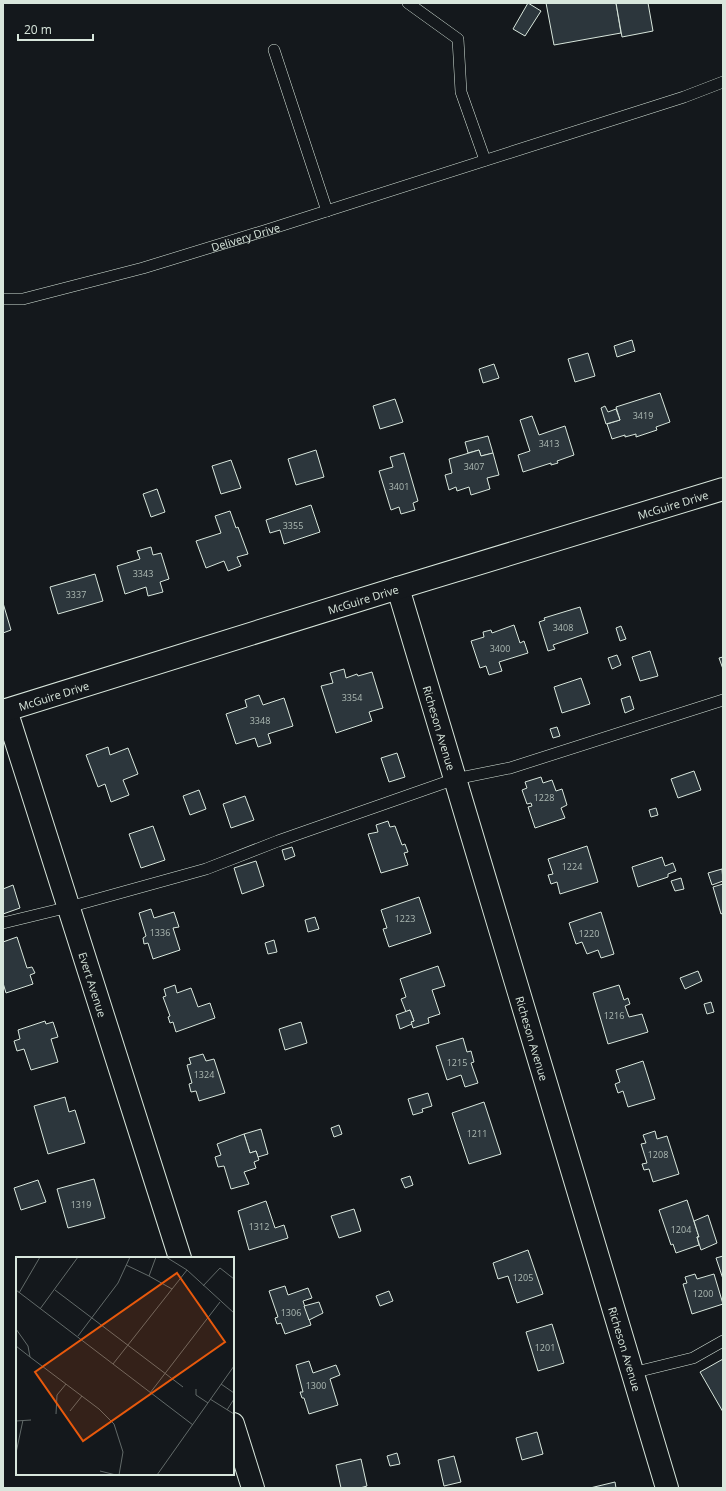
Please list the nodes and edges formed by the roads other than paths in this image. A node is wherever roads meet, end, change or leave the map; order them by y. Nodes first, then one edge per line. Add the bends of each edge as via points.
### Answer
1 (408, 3) edge
2 (274, 50) dead end
3 (723, 82) edge
4 (484, 160) junction
5 (327, 211) junction
6 (3, 299) edge
7 (723, 489) edge
8 (398, 588) junction
9 (723, 700) edge
10 (5, 711) edge
11 (455, 779) junction
12 (69, 907) junction
13 (3, 923) edge
14 (180, 1257) edge
15 (723, 1341) edge
16 (632, 1373) junction
17 (234, 1427) edge
18 (253, 1488) edge
19 (666, 1488) edge

1 - 4 lane via 458,39 461,92
2 - 5 lane
3 - 4 lane, Delivery Drive via 684,97
4 - 5 lane, Delivery Drive
5 - 6 lane, Delivery Drive via 144,268 23,299
7 - 8 street, McGuire Drive
8 - 10 street, McGuire Drive
8 - 11 street, Richeson Avenue
9 - 11 lane via 510,768
10 - 12 street, Evert Avenue
11 - 12 lane via 278,841 206,870
11 - 16 street, Richeson Avenue
12 - 13 lane
12 - 14 street, Evert Avenue
15 - 16 lane via 693,1358
16 - 19 street, Richeson Avenue
17 - 18 street

